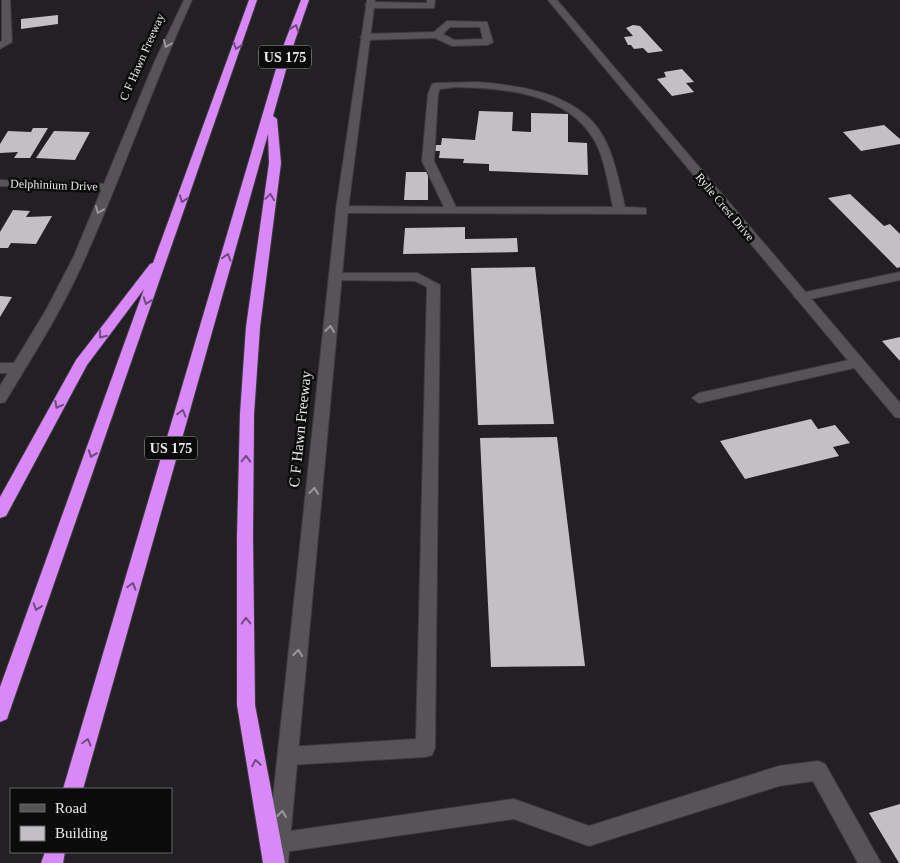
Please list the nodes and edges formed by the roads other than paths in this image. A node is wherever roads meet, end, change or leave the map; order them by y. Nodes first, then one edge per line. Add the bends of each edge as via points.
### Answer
1 (6, 0) edge
2 (188, 0) edge
3 (253, 0) edge
4 (431, 0) edge
5 (552, 0) edge
6 (306, 2) edge
7 (371, 3) edge
8 (437, 35) junction
9 (365, 37) junction
10 (0, 46) edge
11 (271, 108) junction
12 (0, 183) edge
13 (108, 187) junction
14 (342, 210) junction
15 (452, 210) junction
16 (620, 211) junction
17 (642, 211) dead end
18 (163, 255) junction
19 (335, 276) junction
20 (900, 276) edge
21 (802, 297) junction
22 (858, 364) junction
23 (0, 368) edge
24 (18, 368) junction
25 (0, 398) edge
26 (699, 398) dead end
27 (900, 413) edge
28 (0, 512) edge
29 (0, 713) edge
30 (288, 756) junction
31 (73, 788) edge
32 (275, 853) edge
33 (870, 863) edge

1 - 10 main road via 6,42
2 -> 13 main road, C F Hawn Freeway
3 -> 18 highway, US 175
4 - 7 main road via 431,6
5 - 21 main road, Rylie Crest Drive
11 -> 6 highway, US 175 via 286,52
7 - 9 main road, C F Hawn Freeway
8 - 8 main road via 452,43 488,42 484,24 447,24
8 - 9 main road
9 - 14 main road, C F Hawn Freeway
31 -> 11 highway, US 175
32 -> 11 highway via 246,705 245,538 247,414 253,327 275,162
12 - 13 main road, Delphinium Drive
13 -> 24 main road, C F Hawn Freeway via 80,256
14 - 15 main road
14 - 19 main road, C F Hawn Freeway
15 - 16 main road
15 - 16 main road via 428,161 433,94 436,86 465,82 542,95 570,107 599,138
16 - 17 main road
18 -> 28 highway via 81,362
18 -> 29 highway, US 175
30 -> 19 main road, C F Hawn Freeway
19 - 30 main road via 417,277 434,285 424,748
20 - 21 main road
21 - 22 main road, Rylie Crest Drive
22 - 26 main road
22 - 27 main road, Rylie Crest Drive
23 - 24 main road
24 - 25 main road, C F Hawn Freeway
32 -> 30 main road, C F Hawn Freeway
32 - 33 main road via 514,809 589,836 779,776 818,770

